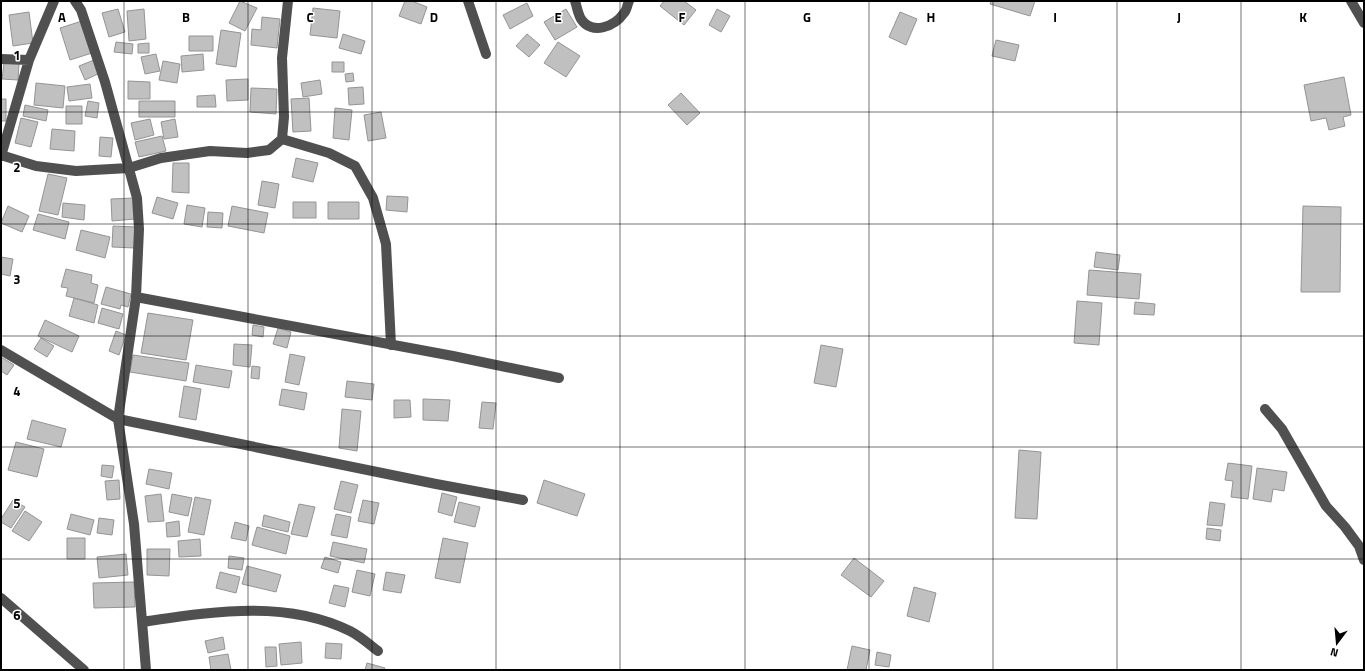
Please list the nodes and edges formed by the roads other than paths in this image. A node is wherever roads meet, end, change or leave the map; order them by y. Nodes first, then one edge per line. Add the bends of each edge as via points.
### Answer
1 (54, 1) edge
2 (75, 1) edge
3 (288, 1) edge
4 (468, 1) edge
5 (575, 1) edge
6 (629, 1) edge
7 (1351, 1) edge
8 (1364, 23) edge
9 (486, 54) dead end
10 (1, 59) edge
11 (30, 60) junction
12 (282, 139) junction
13 (1, 156) edge
14 (129, 168) junction
15 (136, 297) junction
16 (391, 345) junction
17 (1, 350) edge
18 (559, 378) dead end
19 (1265, 409) dead end
20 (118, 419) junction
21 (524, 500) dead end
22 (1364, 560) edge
23 (1, 598) edge
24 (142, 622) junction
25 (378, 651) dead end
26 (84, 670) edge
27 (146, 670) edge

1 - 11 street
2 - 14 street via 81,10 103,75
3 - 12 street via 282,58
4 - 9 street
5 - 6 street via 581,19 587,26 598,29 614,24 625,12
7 - 8 street
10 - 11 street
11 - 13 street
12 - 14 street via 269,150 210,151 161,158
12 - 16 street via 329,153 355,166 373,198 386,244
13 - 14 street via 36,166 76,171
14 - 15 street via 137,198 140,229
15 - 16 street
15 - 20 street
16 - 18 street
17 - 20 street
19 - 22 street via 1282,429 1326,506 1360,546
20 - 21 street
20 - 24 street via 134,524
23 - 26 street
24 - 25 street via 216,612 254,611 309,616 351,631
24 - 27 street

